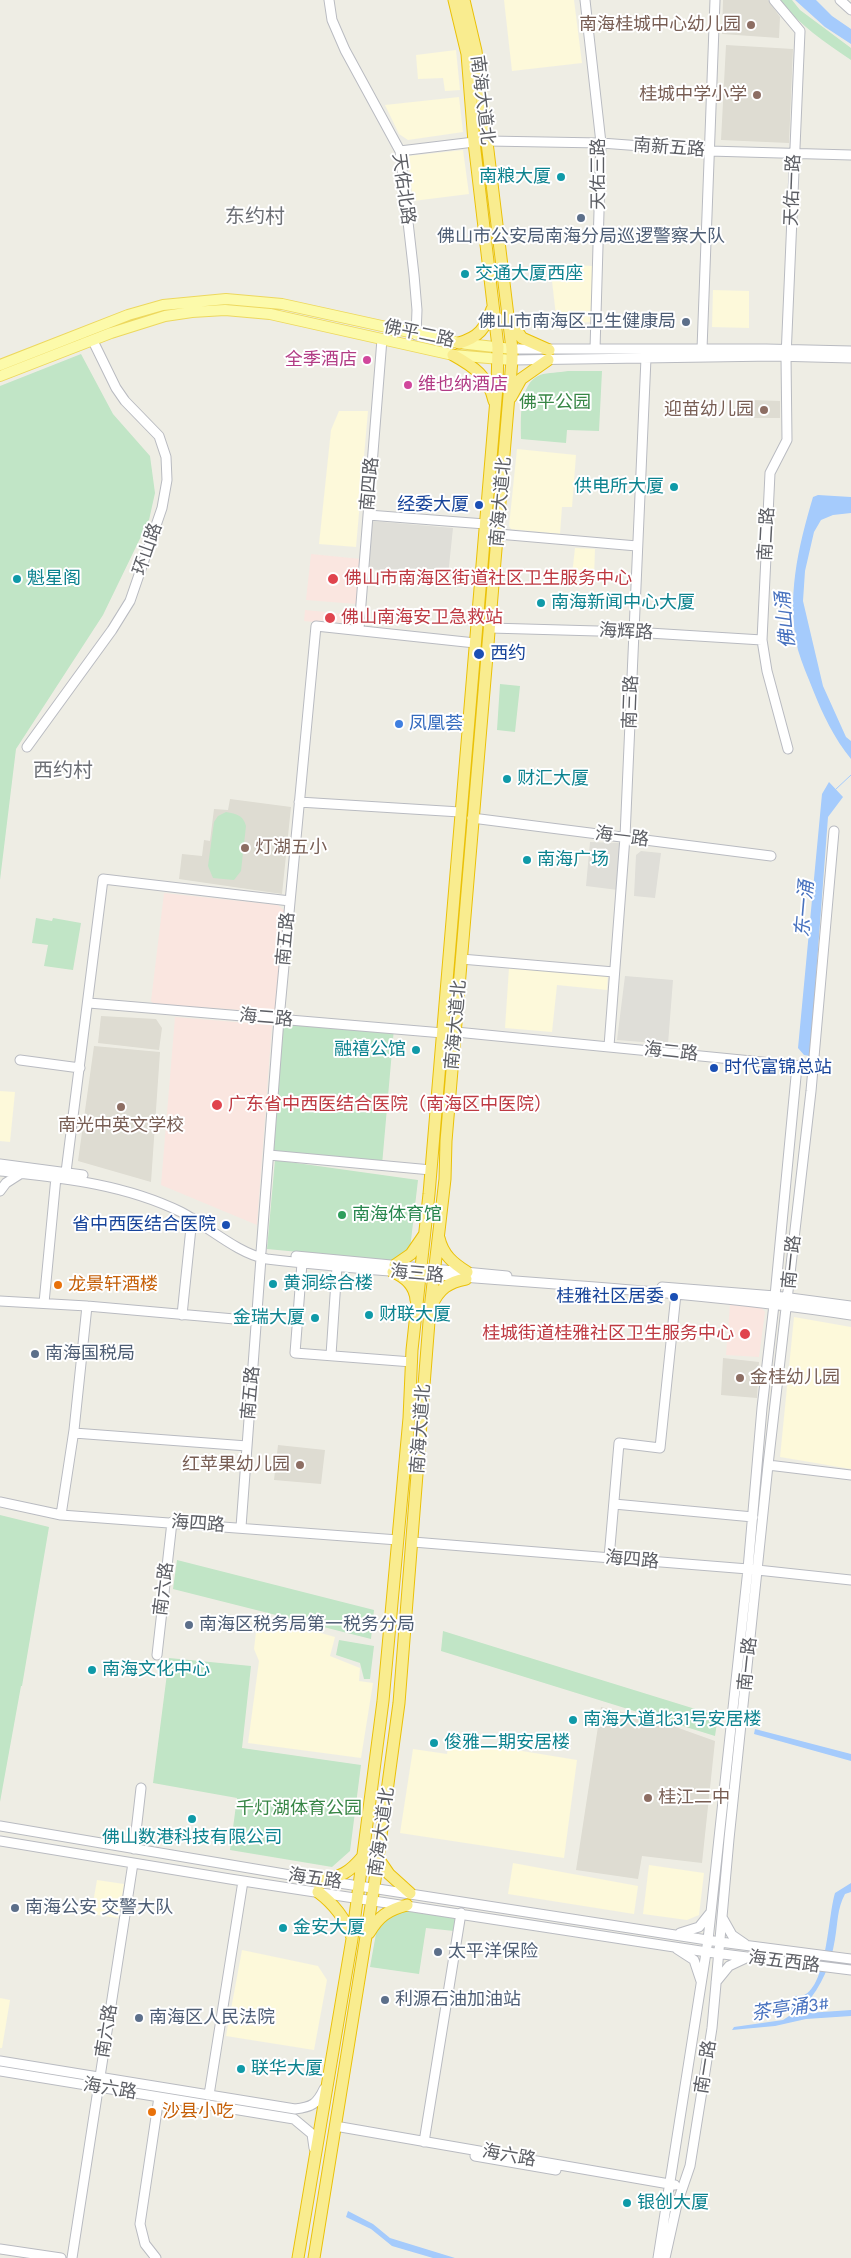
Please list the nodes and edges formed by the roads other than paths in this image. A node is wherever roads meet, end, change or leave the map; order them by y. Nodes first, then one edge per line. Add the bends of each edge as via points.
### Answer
1 (329, 0) edge
2 (454, 0) edge
3 (464, 0) edge
4 (585, 0) edge
5 (715, 0) edge
6 (774, 0) edge
7 (840, 0) edge
8 (851, 10) edge
9 (488, 141) junction
10 (474, 142) junction
11 (601, 143) junction
12 (400, 151) junction
13 (709, 151) junction
14 (794, 153) junction
15 (851, 155) edge
16 (493, 305) junction
17 (508, 316) junction
18 (416, 335) junction
19 (382, 339) junction
20 (93, 340) junction
21 (459, 343) junction
22 (702, 349) junction
23 (596, 350) junction
24 (851, 350) edge
25 (497, 353) junction
26 (786, 353) junction
27 (512, 354) junction
28 (453, 355) junction
29 (549, 355) junction
30 (646, 358) junction
31 (851, 358) edge
32 (0, 365) edge
33 (0, 376) edge
34 (495, 405) junction
35 (508, 406) junction
36 (368, 515) junction
37 (485, 524) junction
38 (498, 534) junction
39 (637, 546) junction
40 (490, 628) junction
41 (358, 629) junction
42 (633, 632) junction
43 (762, 640) junction
44 (475, 643) junction
45 (27, 747) dead end
46 (788, 749) dead end
47 (299, 802) junction
48 (460, 812) junction
49 (472, 818) junction
50 (834, 830) dead end
51 (625, 837) junction
52 (771, 856) dead end
53 (290, 901) junction
54 (461, 959) junction
55 (614, 972) junction
56 (88, 1003) junction
57 (279, 1019) junction
58 (456, 1032) junction
59 (443, 1033) junction
60 (609, 1046) junction
61 (20, 1060) dead end
62 (797, 1066) junction
63 (813, 1067) junction
64 (80, 1068) junction
65 (269, 1155) junction
66 (0, 1170) edge
67 (431, 1170) junction
68 (66, 1172) junction
69 (21, 1173) junction
70 (56, 1177) junction
71 (0, 1191) edge
72 (192, 1218) junction
73 (424, 1234) junction
74 (439, 1236) junction
75 (261, 1255) junction
76 (302, 1263) junction
77 (337, 1266) junction
78 (392, 1267) junction
79 (421, 1270) junction
80 (434, 1272) junction
81 (467, 1275) junction
82 (676, 1294) junction
83 (775, 1299) junction
84 (0, 1301) edge
85 (787, 1301) junction
86 (44, 1303) junction
87 (87, 1306) junction
88 (851, 1306) edge
89 (417, 1308) junction
90 (430, 1309) junction
91 (182, 1314) junction
92 (851, 1315) edge
93 (257, 1322) junction
94 (331, 1356) junction
95 (412, 1362) junction
96 (74, 1433) junction
97 (247, 1446) junction
98 (768, 1465) junction
99 (851, 1475) edge
100 (0, 1502) edge
101 (614, 1504) junction
102 (61, 1515) junction
103 (753, 1517) junction
104 (172, 1522) junction
105 (241, 1527) junction
106 (398, 1540) junction
107 (413, 1542) junction
108 (609, 1558) junction
109 (748, 1569) junction
110 (758, 1570) junction
111 (851, 1580) edge
112 (156, 1655) dead end
113 (141, 1788) dead end
114 (0, 1826) edge
115 (0, 1841) edge
116 (134, 1849) junction
117 (363, 1856) junction
118 (378, 1858) junction
119 (133, 1863) junction
120 (243, 1881) junction
121 (359, 1885) junction
122 (319, 1886) junction
123 (374, 1887) junction
124 (357, 1898) junction
125 (409, 1899) junction
126 (372, 1900) junction
127 (712, 1909) junction
128 (461, 1913) junction
129 (723, 1917) junction
130 (672, 1934) junction
131 (352, 1939) junction
132 (708, 1940) junction
133 (365, 1942) junction
134 (720, 1942) junction
135 (670, 1946) junction
136 (748, 1946) junction
137 (707, 1952) junction
138 (718, 1953) junction
139 (749, 1957) junction
140 (851, 1959) edge
141 (851, 1970) edge
142 (702, 1984) junction
143 (715, 1984) junction
144 (334, 2042) junction
145 (349, 2043) junction
146 (0, 2061) edge
147 (0, 2071) edge
148 (99, 2082) junction
149 (327, 2084) junction
150 (209, 2095) junction
151 (159, 2097) junction
152 (295, 2109) junction
153 (294, 2119) junction
154 (335, 2129) junction
155 (424, 2142) junction
156 (314, 2155) junction
157 (670, 2187) junction
158 (682, 2189) junction
159 (0, 2249) edge
160 (62, 2258) edge
161 (72, 2258) edge
162 (156, 2258) edge
163 (298, 2258) edge
164 (314, 2258) edge
165 (658, 2258) edge
166 (665, 2258) edge

1 - 12 main road, 天佑北路 via 332,20 345,50
2 - 10 highway, 南海大道北 via 467,54
3 - 9 highway, 南海大道北 via 476,51
4 - 11 main road, 天佑三路
5 - 13 main road
6 - 14 main road, 天佑一路 via 800,30
7 - 8 main road
9 - 11 main road, 南新五路
9 - 17 highway, 南海大道北
10 - 12 main road
10 - 16 highway, 南海大道北
11 - 13 main road, 南新五路
11 - 23 main road, 天佑三路
12 - 18 main road, 天佑北路 via 414,275
13 - 14 main road, 南新五路
13 - 22 main road
14 - 15 main road, 南新五路
14 - 26 main road, 天佑一路
16 - 21 highway via 483,330
16 - 25 highway, 南海大道北
17 - 27 highway, 南海大道北
17 - 29 highway via 522,338
18 - 21 main road, 佛平二路
18 - 32 main road, 佛平二路 via 282,304 226,299 163,305 128,315
19 - 20 main road, 佛平二路 via 270,314 226,310 164,316
19 - 28 main road, 佛平二路
19 - 36 main road, 南四路
20 - 33 main road, 佛平二路
20 - 45 main road, 环山路 via 116,388 159,436 166,457 168,480 162,508 130,601
21 - 25 main road, 佛平二路
22 - 23 main road, 佛平二路
22 - 26 main road, 佛平二路
23 - 29 main road, 佛平二路
24 - 26 main road, 佛平二路
25 - 27 main road, 佛平二路
25 - 28 main road, 佛平二路
25 - 34 highway, 南海大道北
26 - 30 main road, 佛平二路
26 - 31 main road, 佛平二路
26 - 43 main road, 南二路 via 787,440 770,473
27 - 29 main road, 佛平二路
27 - 35 highway, 南海大道北
28 - 34 highway via 480,372 492,392
29 - 30 main road, 佛平二路
29 - 35 highway via 521,379
30 - 39 main road, 南三路
34 - 37 highway, 南海大道北
35 - 38 highway, 南海大道北
36 - 37 main road
36 - 41 main road, 南四路
37 - 44 highway, 南海大道北
38 - 39 main road
38 - 40 highway, 南海大道北
39 - 42 main road, 南三路
40 - 42 main road, 海辉路
40 - 49 highway, 南海大道北
41 - 44 main road
41 - 47 main road, 南五路 via 316,626
42 - 43 main road, 海辉路
42 - 51 main road, 南三路
43 - 46 main road, 南二路
44 - 48 highway, 南海大道北
47 - 48 main road
47 - 53 main road, 南五路
48 - 59 highway, 南海大道北
49 - 51 main road, 海一路
49 - 54 highway, 南海大道北
50 - 63 main road, 南一路
51 - 52 main road, 海一路
51 - 55 main road, 南三路
53 - 56 main road via 103,879
53 - 57 main road, 南五路
54 - 55 main road
54 - 58 highway, 南海大道北
55 - 60 main road, 南三路
56 - 57 main road, 海二路
56 - 64 main road
57 - 59 main road, 海二路
57 - 65 main road, 南五路
58 - 60 main road, 海二路
58 - 74 highway, 南海大道北
59 - 67 highway, 南海大道北
60 - 62 main road, 海二路
61 - 64 main road
62 - 63 main road, 海二路
62 - 83 main road, 南一路
63 - 85 main road, 南一路
64 - 68 main road
65 - 67 main road
65 - 75 main road, 南五路
66 - 68 main road, 海三路
66 - 69 main road, 海三路
67 - 73 highway, 南海大道北
68 - 75 main road, 海三路 via 154,1195 192,1212
69 - 70 main road, 海三路
69 - 71 main road
70 - 72 main road, 海三路 via 124,1190
70 - 86 main road
72 - 75 main road, 海三路
72 - 91 main road
73 - 78 highway via 411,1254
73 - 79 highway, 南海大道北
74 - 80 highway, 南海大道北
74 - 81 highway via 442,1249
75 - 76 main road, 海三路
75 - 78 main road, 海三路
75 - 93 main road, 南五路
76 - 77 main road, 海三路
76 - 94 main road via 295,1353
77 - 78 main road, 海三路
77 - 94 main road
78 - 79 main road, 海三路
78 - 89 highway via 412,1287
79 - 80 main road, 海三路
79 - 89 highway, 南海大道北
80 - 81 main road, 海三路
80 - 90 highway, 南海大道北
81 - 82 main road, 海三路
81 - 83 main road, 海三路
81 - 90 highway via 444,1288
82 - 83 main road, 海三路
82 - 101 main road via 660,1448 619,1443
83 - 85 main road, 海三路
83 - 103 main road, 南一路
84 - 86 main road
85 - 88 main road, 海三路
85 - 92 main road, 海三路
85 - 98 main road, 南一路
86 - 87 main road
87 - 91 main road
87 - 96 main road
89 - 95 highway, 南海大道北
90 - 107 highway, 南海大道北
91 - 93 main road
93 - 97 main road, 南五路
94 - 95 main road
95 - 106 highway, 南海大道北
96 - 97 main road
96 - 102 main road
97 - 105 main road, 南五路
98 - 99 main road
98 - 110 main road, 南一路
100 - 102 main road, 海四路
101 - 103 main road
101 - 108 main road
102 - 104 main road, 海四路
103 - 109 main road, 南一路
104 - 105 main road, 海四路
104 - 112 main road, 南六路
105 - 106 main road, 海四路
106 - 117 highway, 南海大道北 via 383,1701
107 - 108 main road, 海四路
107 - 118 highway, 南海大道北 via 400,1703
108 - 109 main road, 海四路
109 - 110 main road, 海四路
109 - 127 main road, 南一路
110 - 111 main road, 海四路
110 - 129 main road, 南一路
113 - 116 main road
114 - 116 main road, 海五路
115 - 119 main road
116 - 122 main road, 海五路
117 - 121 highway, 南海大道北
117 - 122 highway via 345,1874
118 - 123 highway, 南海大道北
118 - 125 highway
119 - 120 main road
119 - 148 main road, 南六路
120 - 122 main road
120 - 150 main road
121 - 122 main road, 海五路
121 - 123 main road, 海五路
121 - 124 highway, 南海大道北
122 - 124 main road
122 - 131 highway via 342,1916
123 - 125 main road, 海五路
123 - 126 highway, 南海大道北
124 - 126 main road
124 - 131 highway, 南海大道北
125 - 126 main road
125 - 128 main road, 海五西路
125 - 130 main road, 海五路
125 - 133 highway via 376,1920
126 - 133 highway, 南海大道北
127 - 130 main road via 699,1927
127 - 132 main road, 南一路
128 - 135 main road, 海五西路
128 - 155 main road
129 - 134 main road, 南一路
129 - 136 main road via 732,1935
130 - 132 main road, 海五路
131 - 144 highway, 南海大道北
132 - 134 main road, 海五路
132 - 137 main road, 南一路
133 - 145 highway, 南海大道北
134 - 136 main road, 海五西路
134 - 138 main road, 南一路
135 - 137 main road, 海五西路
135 - 142 main road via 694,1960
136 - 140 main road, 海五西路
137 - 138 main road, 海五西路
137 - 142 main road, 南一路
138 - 139 main road, 海五西路
138 - 143 main road, 南一路
139 - 141 main road, 海五西路
139 - 143 main road via 723,1971
142 - 157 main road, 南一路
143 - 158 main road, 南一路 via 712,2028 690,2166
144 - 145 highway via 340,2039
144 - 149 highway, 南海大道北
145 - 154 highway, 南海大道北
146 - 148 main road, 海六路
147 - 148 main road, 海六路
148 - 150 main road, 海六路
148 - 151 main road, 海六路
148 - 161 main road, 南六路
149 - 152 main road, 海六路 via 318,2101
149 - 156 highway, 南海大道北
150 - 152 main road, 海六路
151 - 153 main road, 海六路
151 - 162 main road via 140,2224 145,2244
152 - 153 main road via 299,2117
153 - 156 main road via 312,2134
154 - 155 main road, 海六路
154 - 157 main road, 海六路
154 - 164 highway, 南海大道北
155 - 157 main road, 海六路
156 - 163 highway, 南海大道北
157 - 158 main road, 海六路
157 - 165 main road, 南一路
158 - 166 main road, 南一路
159 - 160 main road

